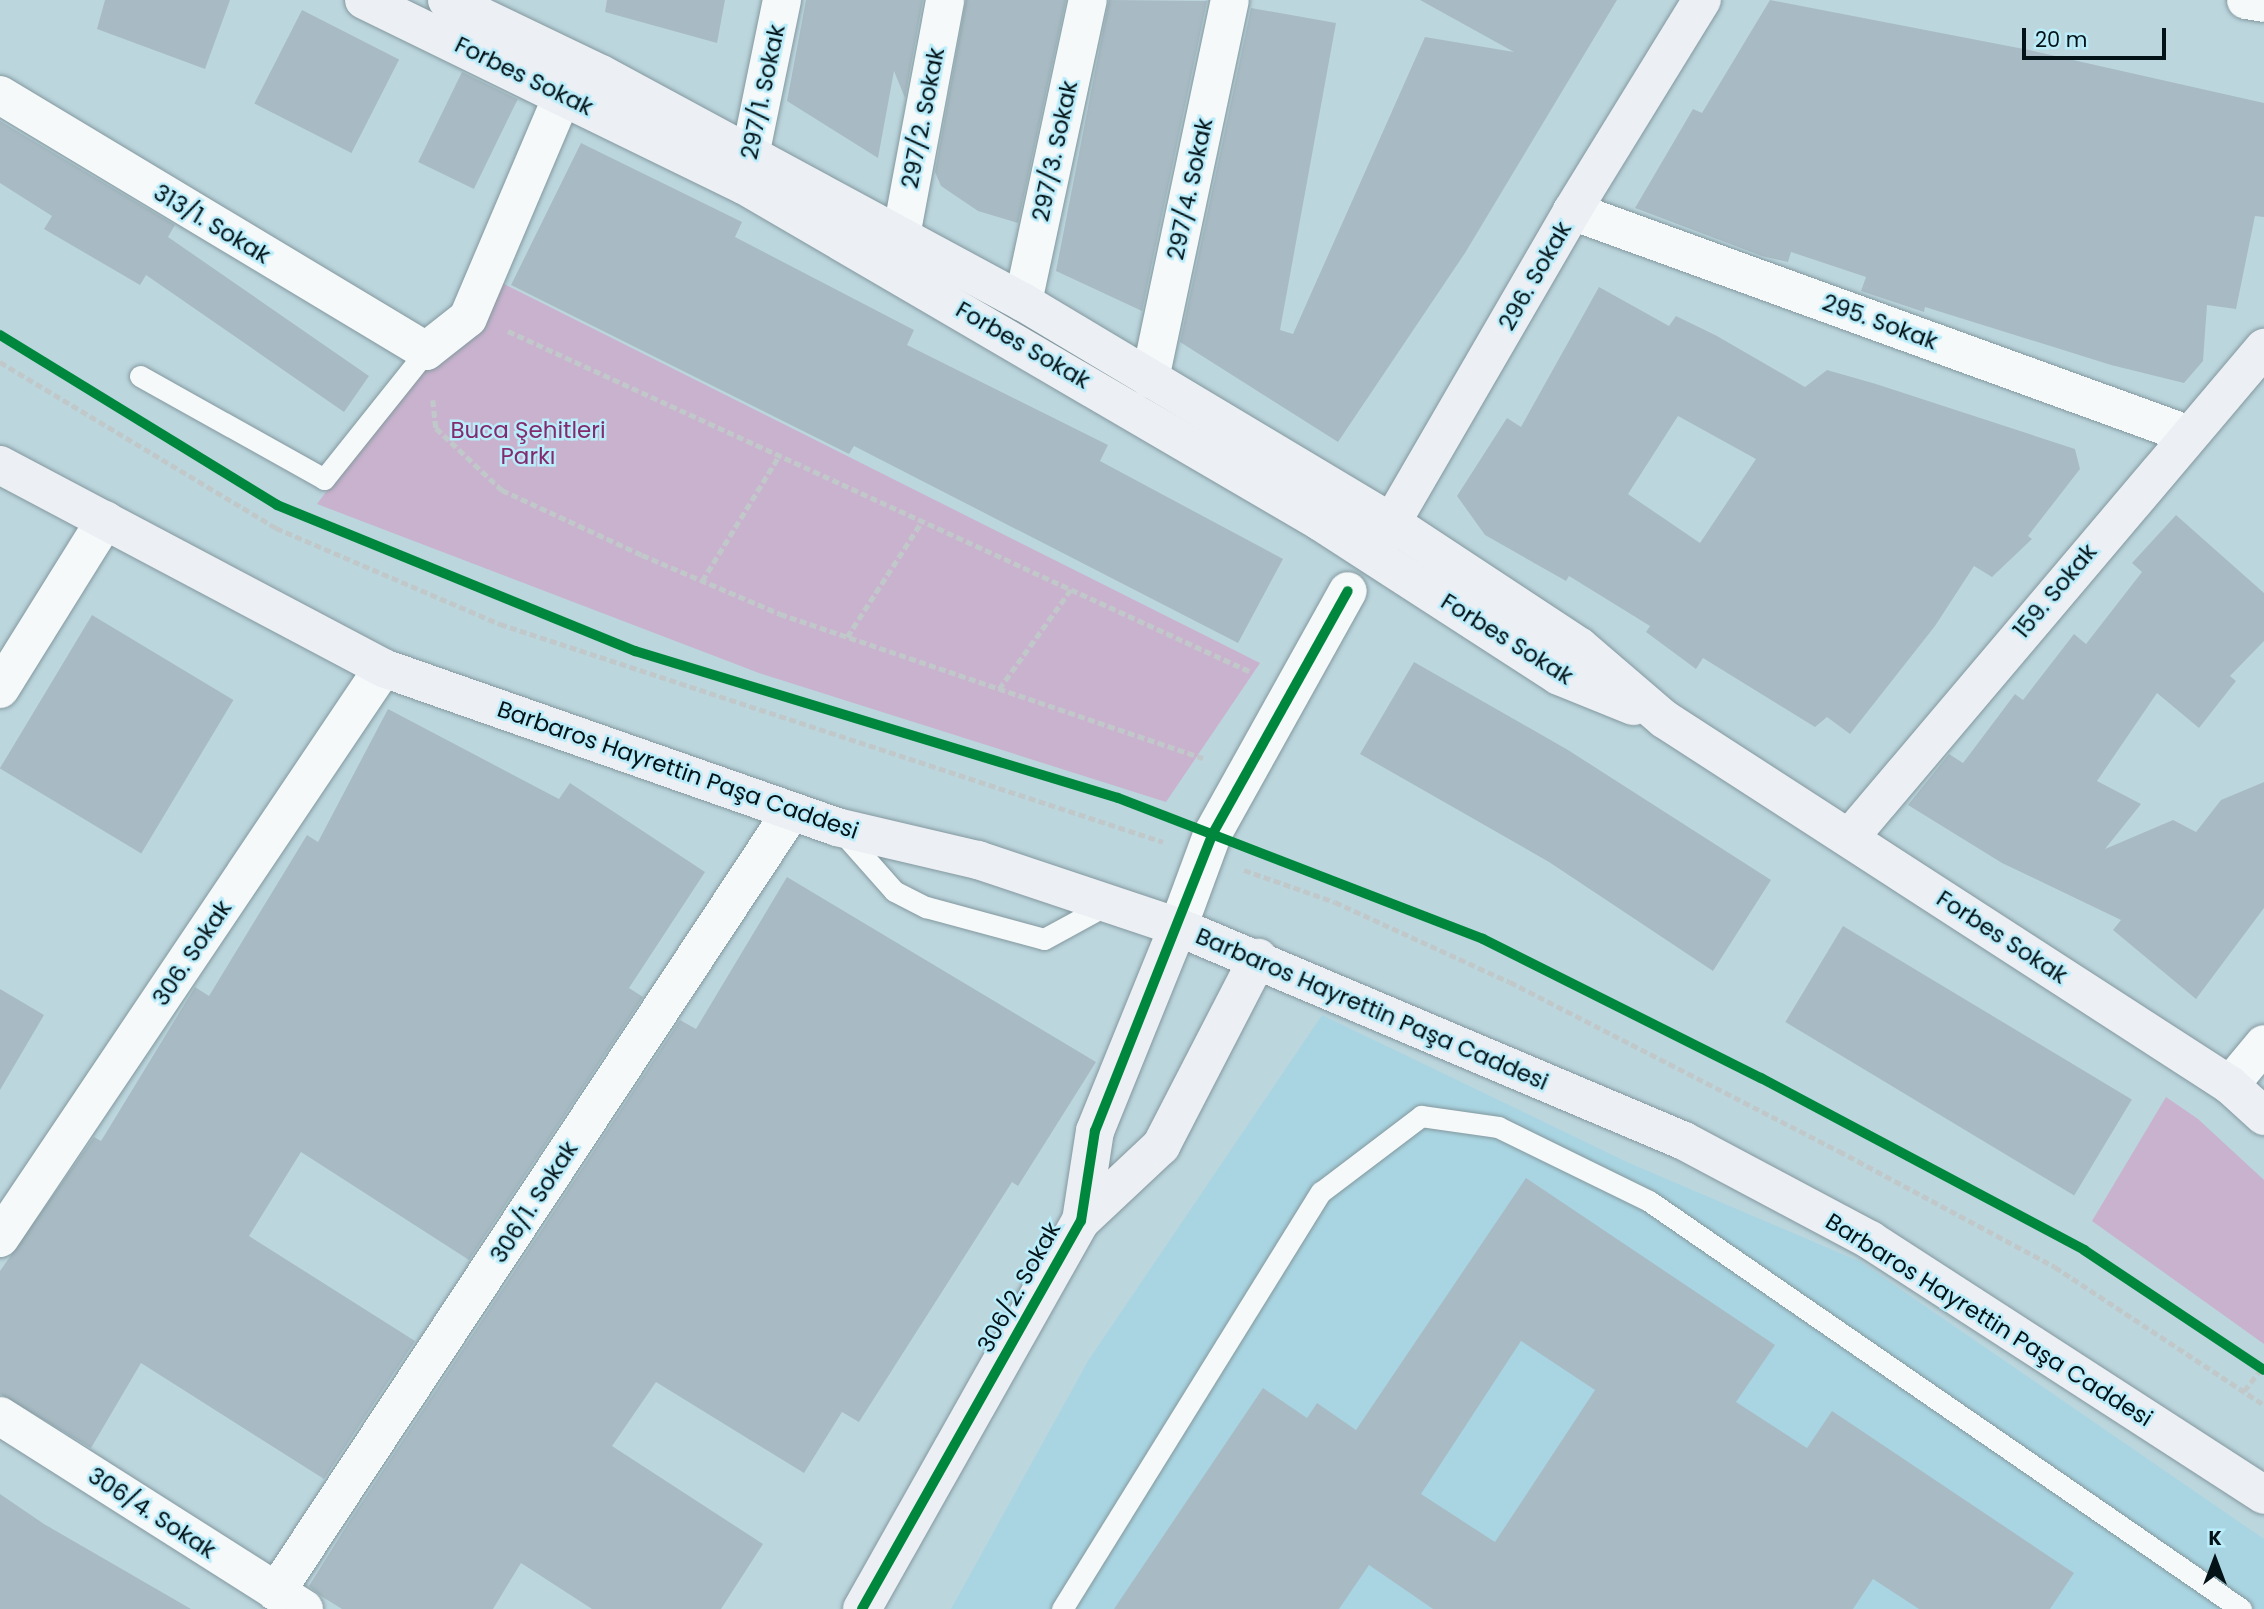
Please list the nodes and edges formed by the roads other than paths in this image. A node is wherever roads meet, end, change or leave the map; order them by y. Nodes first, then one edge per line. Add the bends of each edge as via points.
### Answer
1 (364, 0) edge
2 (447, 0) edge
3 (782, 0) edge
4 (945, 0) edge
5 (1088, 0) edge
6 (1230, 0) edge
7 (1702, 0) edge
8 (2246, 0) edge
9 (2264, 3) edge
10 (563, 94) junction
11 (0, 95) edge
12 (747, 171) junction
13 (1572, 211) junction
14 (901, 236) junction
15 (1023, 302) junction
16 (2264, 348) edge
17 (426, 351) junction
18 (141, 376) dead end
19 (1150, 379) junction
20 (2187, 434) junction
21 (0, 465) edge
22 (105, 520) junction
23 (1383, 539) junction
24 (1349, 591) dead end
25 (383, 668) junction
26 (0, 689) edge
27 (791, 812) junction
28 (837, 827) junction
29 (1850, 837) junction
30 (1110, 903) junction
31 (1178, 927) junction
32 (1258, 958) junction
33 (2264, 1044) edge
34 (2230, 1084) junction
35 (2264, 1116) edge
36 (1081, 1221) junction
37 (0, 1238) edge
38 (0, 1416) edge
39 (2264, 1495) edge
40 (290, 1601) edge
41 (862, 1609) edge
42 (1062, 1609) edge
43 (2241, 1609) edge

1 - 10 main road, Forbes Sokak
2 - 12 main road, Forbes Sokak via 601,74
3 - 12 street, 297/1. Sokak
4 - 14 street, 297/2. Sokak
5 - 15 street, 297/3. Sokak
6 - 19 street, 297/4. Sokak
7 - 13 main road, 296. Sokak
8 - 9 street
10 - 12 main road, Forbes Sokak
10 - 17 street via 468,318
11 - 17 street, 313/1. Sokak
12 - 14 main road, Forbes Sokak
12 - 23 main road, Forbes Sokak via 1005,333
13 - 20 street, 295. Sokak
13 - 23 main road, 296. Sokak
14 - 15 main road, Forbes Sokak
15 - 19 main road, Forbes Sokak
16 - 20 main road, 159. Sokak
17 - 18 lane via 324,479
19 - 23 main road, Forbes Sokak
20 - 29 main road, 159. Sokak
21 - 22 main road, Barbaros Hayrettin Paşa Caddesi
22 - 25 main road, Barbaros Hayrettin Paşa Caddesi
22 - 26 street
23 - 29 main road, Forbes Sokak via 1580,647 1664,719
24 - 31 street via 1290,690 1203,856
25 - 27 main road, Barbaros Hayrettin Paşa Caddesi
25 - 37 street, 306. Sokak
27 - 28 main road, Barbaros Hayrettin Paşa Caddesi
27 - 40 street, 306/1. Sokak
28 - 30 main road, Barbaros Hayrettin Paşa Caddesi via 978,860
28 - 30 lane via 894,891 926,907 1044,939
29 - 34 main road, Forbes Sokak
30 - 31 main road, Barbaros Hayrettin Paşa Caddesi
31 - 32 main road, Barbaros Hayrettin Paşa Caddesi
31 - 36 main road, 306/2. Sokak via 1095,1131
32 - 36 main road via 1161,1146
32 - 39 main road, Barbaros Hayrettin Paşa Caddesi via 1684,1141 1870,1240
33 - 34 street
34 - 35 main road, Forbes Sokak
36 - 41 main road, 306/2. Sokak
38 - 40 street, 306/4. Sokak
42 - 43 lane via 1321,1192 1421,1116 1498,1127 1649,1201

